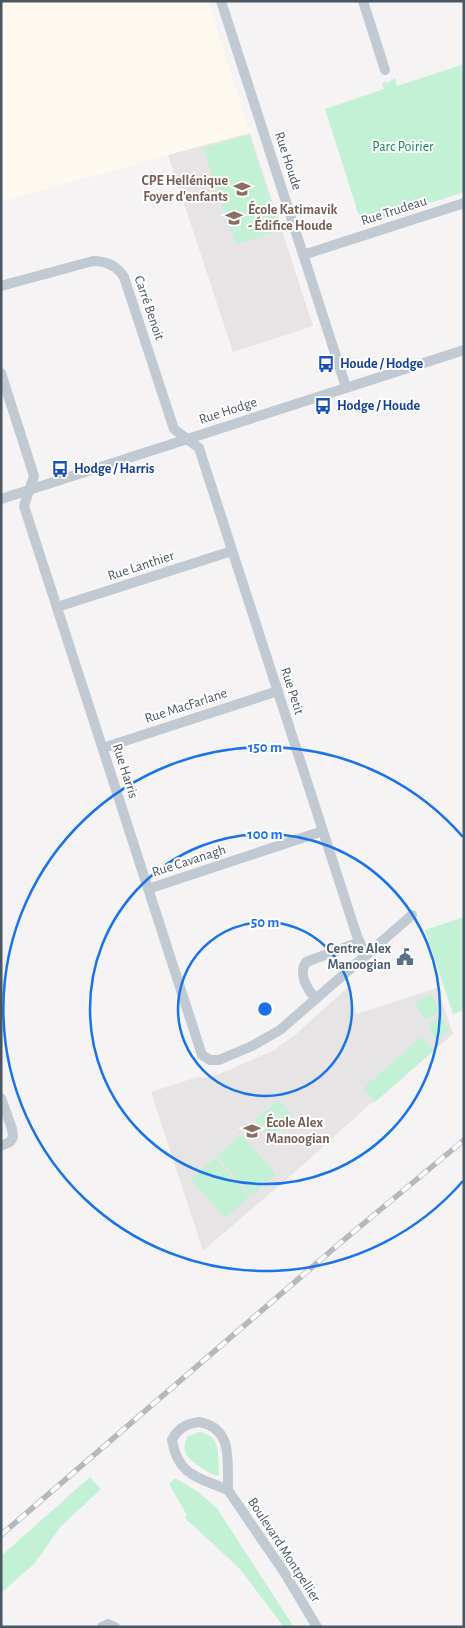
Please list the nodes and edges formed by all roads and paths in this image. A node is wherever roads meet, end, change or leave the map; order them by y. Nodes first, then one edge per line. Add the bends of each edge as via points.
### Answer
1 (221, 1) edge
2 (363, 1) edge
3 (385, 70) dead end
4 (464, 203) edge
5 (303, 255) junction
6 (1, 286) edge
7 (464, 350) edge
8 (1, 374) edge
9 (346, 387) junction
10 (187, 439) junction
11 (29, 490) junction
12 (1, 499) edge
13 (232, 551) junction
14 (58, 607) junction
15 (278, 691) junction
16 (103, 748) junction
17 (323, 832) junction
18 (148, 889) junction
19 (412, 915) dead end
20 (360, 942) junction
21 (368, 954) junction
22 (316, 999) junction
23 (1, 1098) edge
24 (1, 1146) edge
25 (228, 1490) junction
26 (102, 1627) edge
27 (115, 1627) edge
28 (317, 1627) edge

1 - 5 street, Rue Houde
2 - 3 street
4 - 5 street, Rue Trudeau
5 - 9 street, Rue Houde
6 - 10 street, Carré Benoit via 93,261 107,262 115,267 122,273 128,289 174,429
7 - 9 street, Rue Hodge
8 - 11 street via 34,476
9 - 10 street, Rue Hodge
10 - 11 street, Rue Hodge
10 - 13 street, Rue Petit via 199,448
11 - 12 street, Rue Hodge
11 - 14 street, Rue Harris via 24,506
13 - 14 street, Rue Lanthier
13 - 15 street, Rue Petit
14 - 16 street, Rue Harris
15 - 16 street, Rue MacFarlane
15 - 17 street, Rue Petit
16 - 18 street, Rue Harris
17 - 18 street, Rue Cavanagh
17 - 20 street, Rue Petit
18 - 22 street, Rue Harris via 199,1047 207,1059 219,1060 259,1043 280,1030
19 - 21 street
20 - 21 street, Rue Petit
20 - 22 street via 306,962 302,970 304,979
21 - 22 street
23 - 24 street via 13,1137
25 - 25 street via 227,1450 222,1434 208,1423 182,1426 172,1440 180,1465 195,1476
25 - 28 street, Boulevard Montpellier
26 - 27 street via 108,1624

